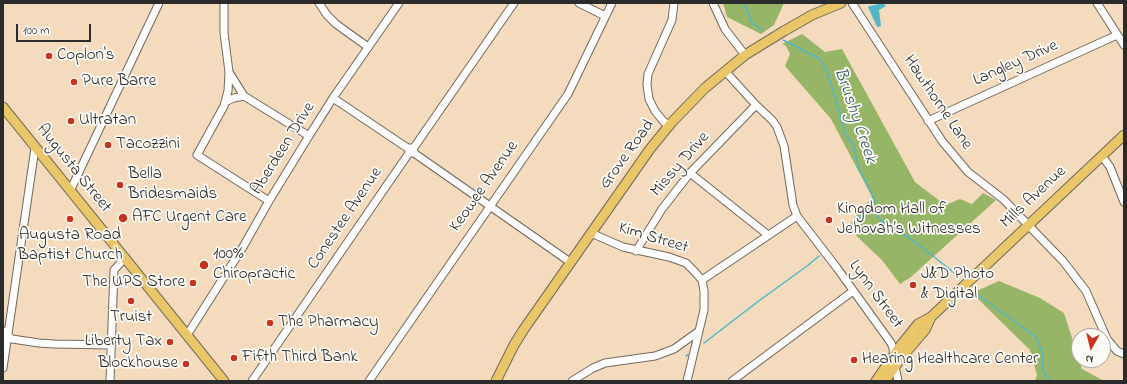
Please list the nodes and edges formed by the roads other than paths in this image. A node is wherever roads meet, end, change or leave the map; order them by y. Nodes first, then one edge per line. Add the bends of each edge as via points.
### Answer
1 (159, 3) edge
2 (224, 3) edge
3 (319, 3) edge
4 (400, 3) edge
5 (514, 3) edge
6 (579, 3) edge
7 (612, 3) edge
8 (674, 3) edge
9 (713, 3) edge
10 (841, 3) edge
11 (852, 3) edge
12 (1097, 3) edge
13 (605, 16) junction
14 (1117, 35) junction
15 (1124, 45) edge
16 (368, 47) junction
17 (745, 55) junction
18 (725, 71) junction
19 (229, 72) junction
20 (244, 96) junction
21 (333, 98) junction
22 (226, 102) junction
23 (756, 105) junction
24 (3, 107) edge
25 (928, 121) junction
26 (670, 125) junction
27 (309, 136) junction
28 (1124, 136) edge
29 (35, 148) junction
30 (411, 151) junction
31 (1102, 156) junction
32 (690, 172) junction
33 (70, 191) junction
34 (269, 201) junction
35 (1124, 202) edge
36 (489, 206) junction
37 (796, 216) junction
38 (1027, 225) junction
39 (591, 233) junction
40 (768, 235) junction
41 (636, 250) junction
42 (125, 258) junction
43 (570, 262) junction
44 (702, 280) junction
45 (853, 291) junction
46 (930, 317) junction
47 (699, 331) junction
48 (5, 333) edge
49 (187, 336) junction
50 (111, 345) junction
51 (1124, 354) edge
52 (894, 355) junction
53 (895, 366) junction
54 (3, 368) edge
55 (110, 381) edge
56 (224, 381) edge
57 (252, 381) edge
58 (369, 381) edge
59 (496, 381) edge
60 (572, 381) edge
61 (687, 381) edge
62 (732, 381) edge
63 (876, 381) edge
64 (886, 381) edge
65 (898, 381) edge

1 - 33 street
2 - 19 street via 224,34
3 - 16 street via 336,24
4 - 16 street, Aberdeen Drive
5 - 30 street, Conestee Avenue
6 - 13 street
7 - 13 street, Keowee Avenue
8 - 26 street via 672,20 648,74 647,86 649,99 655,111
9 - 17 street via 725,29
10 - 17 main road, Grove Road via 812,15
11 - 25 street, Hawthorne Lane
12 - 14 street
13 - 36 street, Keowee Avenue via 568,94
14 - 15 street
14 - 25 street, Langley Drive
16 - 21 street, Aberdeen Drive
17 - 18 main road, Grove Road
18 - 23 street
18 - 26 main road, Grove Road via 688,104
19 - 20 street
19 - 22 street
20 - 22 street
20 - 27 street
21 - 27 street, Aberdeen Drive
21 - 30 street
22 - 34 street via 197,155
23 - 32 street, Missy Drive
23 - 37 street via 772,120 781,134
24 - 29 main road, Augusta Street
25 - 38 street, Hawthorne Lane via 968,172 1003,199
26 - 39 main road, Grove Road
27 - 34 street, Aberdeen Drive
28 - 31 main road, Mills Avenue
29 - 33 main road, Augusta Street
29 - 48 street
30 - 36 street
30 - 57 street, Conestee Avenue
31 - 35 street via 1110,167
31 - 38 main road, Mills Avenue
32 - 40 street
32 - 41 street, Missy Drive
33 - 42 main road, Augusta Street
34 - 49 street, Aberdeen Drive
36 - 43 street
36 - 58 street, Keowee Avenue
37 - 40 street
37 - 45 street, Lynn Street
38 - 46 main road, Mills Avenue
38 - 51 street, Hawthorne Lane via 1077,279 1107,339 1117,351
39 - 41 street, Kim Street via 617,245
39 - 43 main road, Grove Road
40 - 44 street
41 - 44 street, Kim Street via 680,260 694,270
42 - 49 main road, Augusta Street
42 - 50 street via 114,270
43 - 59 main road, Grove Road via 524,329
44 - 47 street via 705,301
45 - 52 street, Lynn Street via 891,342
45 - 62 street
46 - 52 main road, Mills Avenue via 918,324
46 - 53 main road, Mills Avenue via 925,330
47 - 60 street via 663,354 605,363
47 - 61 street
48 - 50 street via 15,339 54,344
48 - 54 street
49 - 56 main road, Augusta Street
50 - 55 street
52 - 53 street, Lynn Street
52 - 63 main road, Mills Avenue
53 - 64 main road, Mills Avenue
53 - 65 street, Lynn Street

